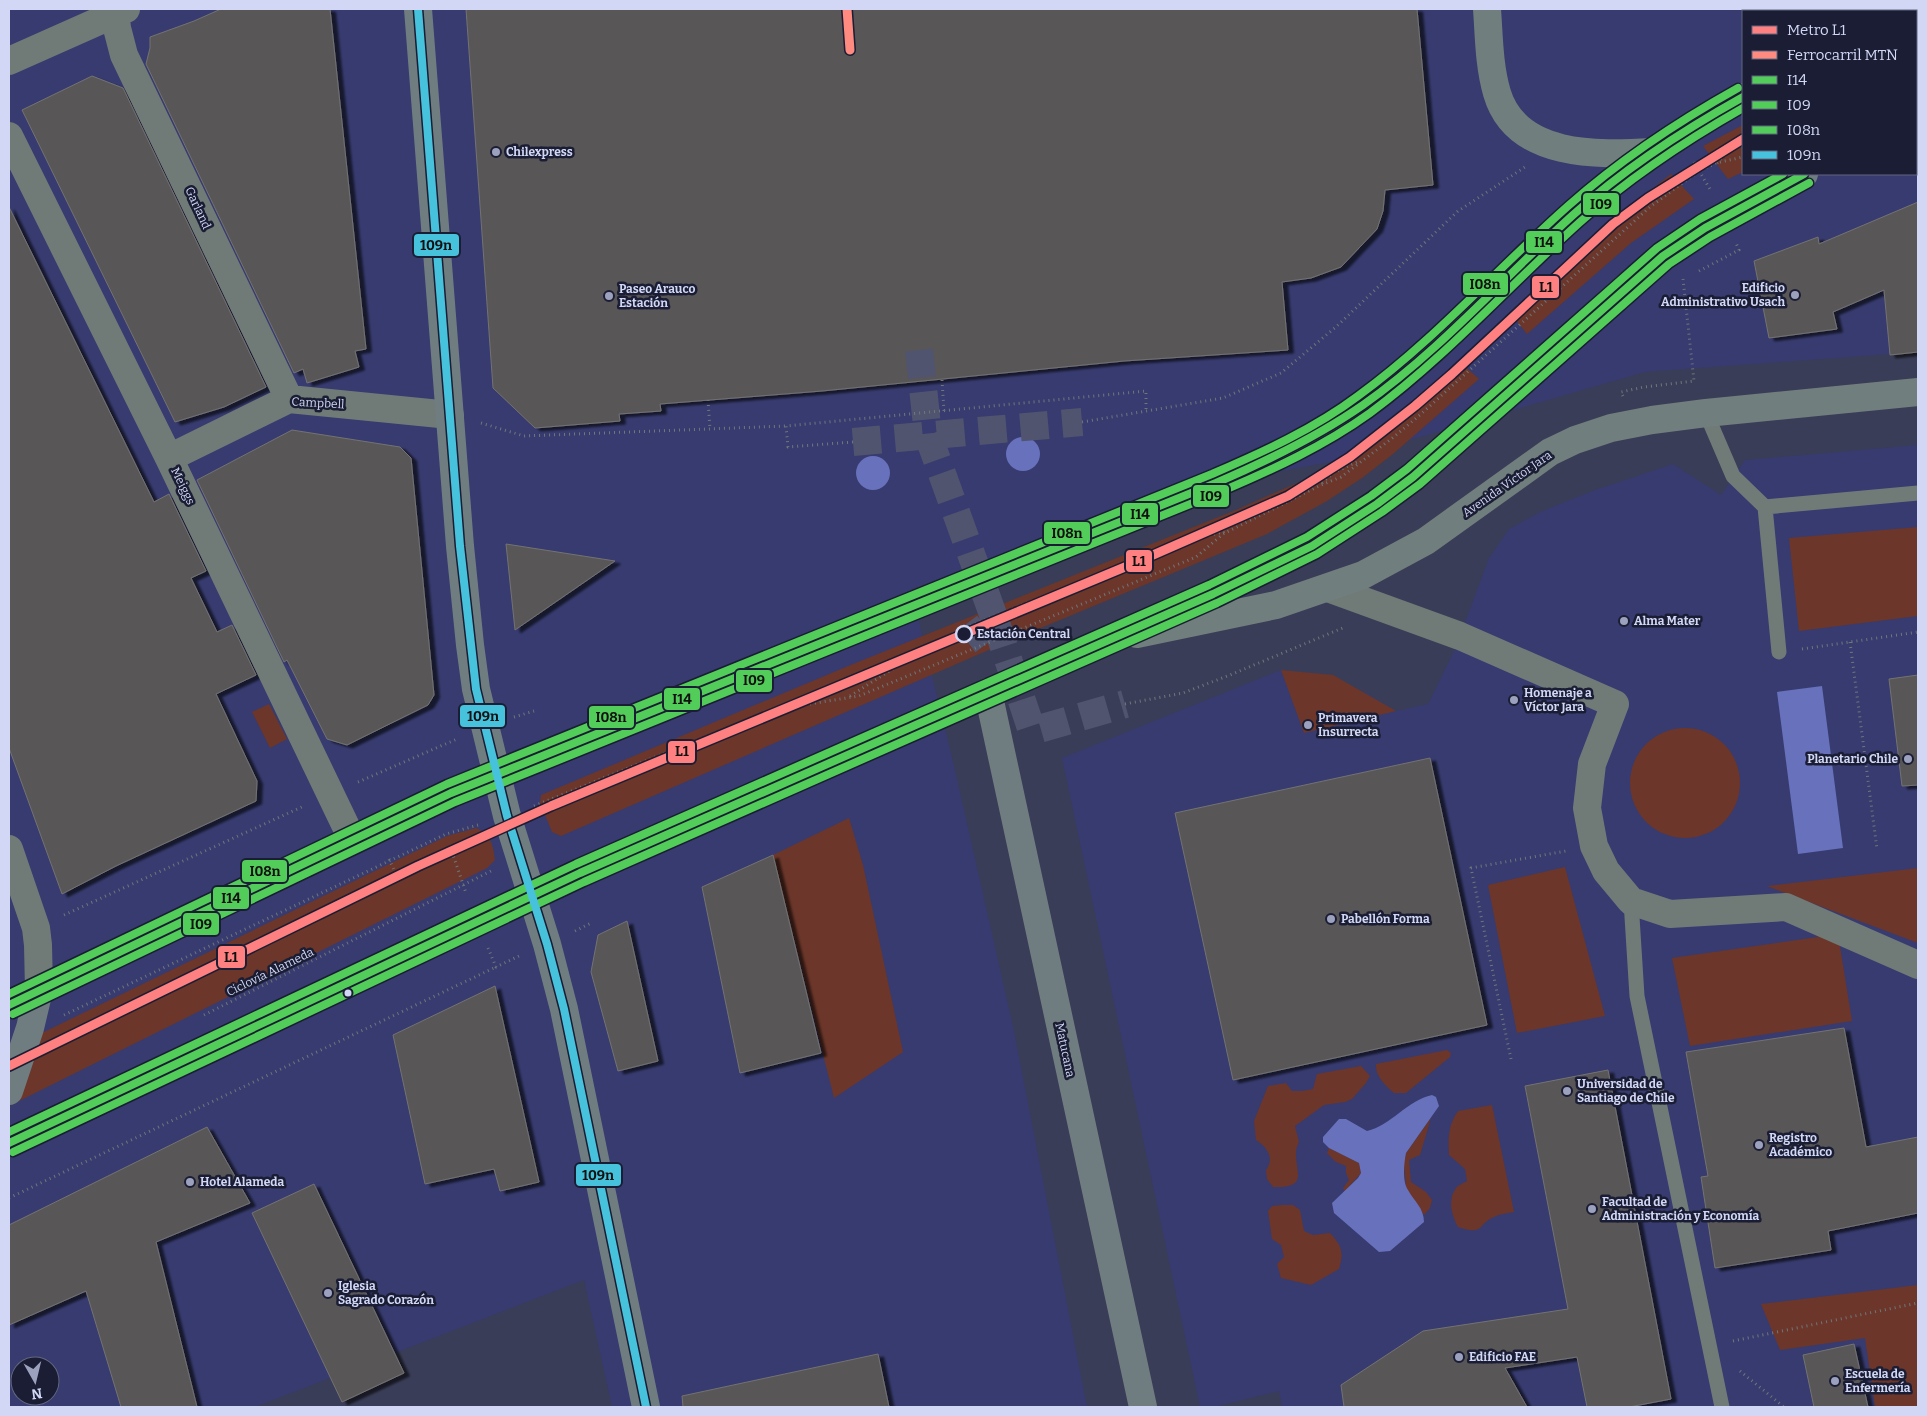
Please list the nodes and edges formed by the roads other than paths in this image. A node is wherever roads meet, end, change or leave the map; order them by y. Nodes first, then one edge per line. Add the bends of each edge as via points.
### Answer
1 (418, 9) edge
2 (1487, 9) edge
3 (119, 10) edge
4 (9, 62) edge
5 (1742, 98) edge
6 (9, 136) edge
7 (1652, 152) junction
8 (1802, 175) edge
9 (1918, 392) edge
10 (289, 400) junction
11 (1706, 413) junction
12 (450, 415) junction
13 (169, 458) junction
14 (1918, 493) edge
15 (1765, 507) junction
16 (1328, 588) junction
17 (1114, 639) junction
18 (1779, 652) dead end
19 (988, 692) junction
20 (496, 774) junction
21 (364, 834) junction
22 (9, 849) edge
23 (532, 896) junction
24 (1631, 900) junction
25 (1918, 965) edge
26 (39, 990) junction
27 (9, 1005) edge
28 (9, 1092) edge
29 (9, 1143) edge
30 (646, 1407) edge
31 (1143, 1407) edge
32 (1722, 1407) edge

1 - 12 main road
2 - 7 main road via 1496,91 1510,119 1520,129 1547,143 1591,153
3 - 4 street
3 - 10 street, Garland via 117,28 124,54
5 - 7 main road
6 - 13 street, Meiggs
7 - 20 main road via 1573,215 1423,357 1364,404 1308,440 1216,483
8 - 17 main road via 1726,216 1648,268 1420,471 1378,504 1312,546
9 - 11 main road, Avenida Víctor Jara
10 - 12 street, Campbell
10 - 13 street, Campbell
11 - 15 lane via 1733,476
11 - 16 main road, Avenida Víctor Jara via 1630,423 1575,440 1550,452 1426,541 1363,575
12 - 20 main road via 470,645 476,689
13 - 21 street, Meiggs via 331,794
14 - 15 lane
15 - 18 lane
16 - 17 main road, Avenida Víctor Jara via 1276,605
16 - 24 street via 1460,636 1615,704 1592,764 1587,808 1594,846 1606,871
17 - 19 main road
19 - 23 main road
19 - 31 main road, Matucana
20 - 21 main road
20 - 23 main road via 499,818
21 - 26 main road
22 - 26 street via 36,928
23 - 29 main road
23 - 30 main road via 564,1009
24 - 25 street via 1670,914 1786,907
24 - 32 lane via 1637,996
26 - 27 main road
26 - 28 main road

